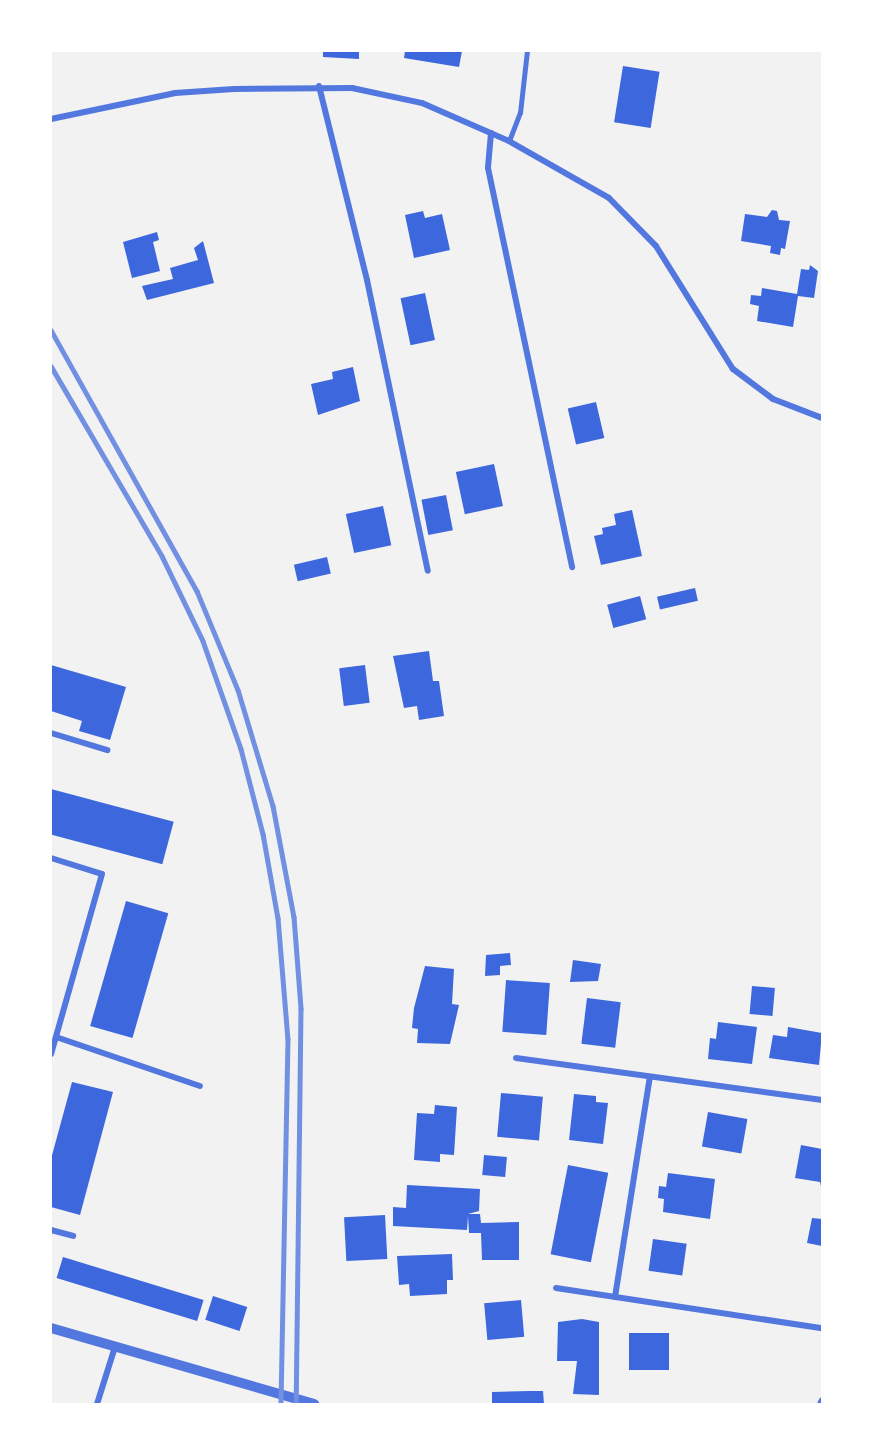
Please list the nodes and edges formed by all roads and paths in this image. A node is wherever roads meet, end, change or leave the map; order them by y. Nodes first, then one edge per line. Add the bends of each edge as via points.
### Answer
1 (527, 51) edge
2 (320, 86) junction
3 (51, 119) edge
4 (491, 133) junction
5 (509, 141) junction
6 (822, 418) edge
7 (572, 567) dead end
8 (428, 571) dead end
9 (51, 733) edge
10 (107, 750) dead end
11 (51, 858) edge
12 (56, 1037) junction
13 (51, 1054) edge
14 (516, 1058) dead end
15 (650, 1077) junction
16 (200, 1086) dead end
17 (822, 1100) edge
18 (51, 1230) edge
19 (73, 1236) dead end
20 (556, 1288) dead end
21 (615, 1297) junction
22 (51, 1328) edge
23 (822, 1328) edge
24 (115, 1347) junction
25 (822, 1400) edge
26 (97, 1404) edge
27 (314, 1404) edge
28 (820, 1404) edge

1 - 5 lane via 520,113
2 - 3 street via 175,93
2 - 4 street via 396,96
2 - 8 street
4 - 5 street
4 - 7 street via 488,168
5 - 6 street via 595,189 622,209 656,246 733,369 772,399
9 - 10 street
11 - 12 street via 102,874
12 - 13 street
12 - 16 street
14 - 15 street
15 - 17 street
15 - 21 street
18 - 19 street
20 - 21 street
21 - 23 street
22 - 24 street
24 - 26 street
24 - 27 street
25 - 28 street

